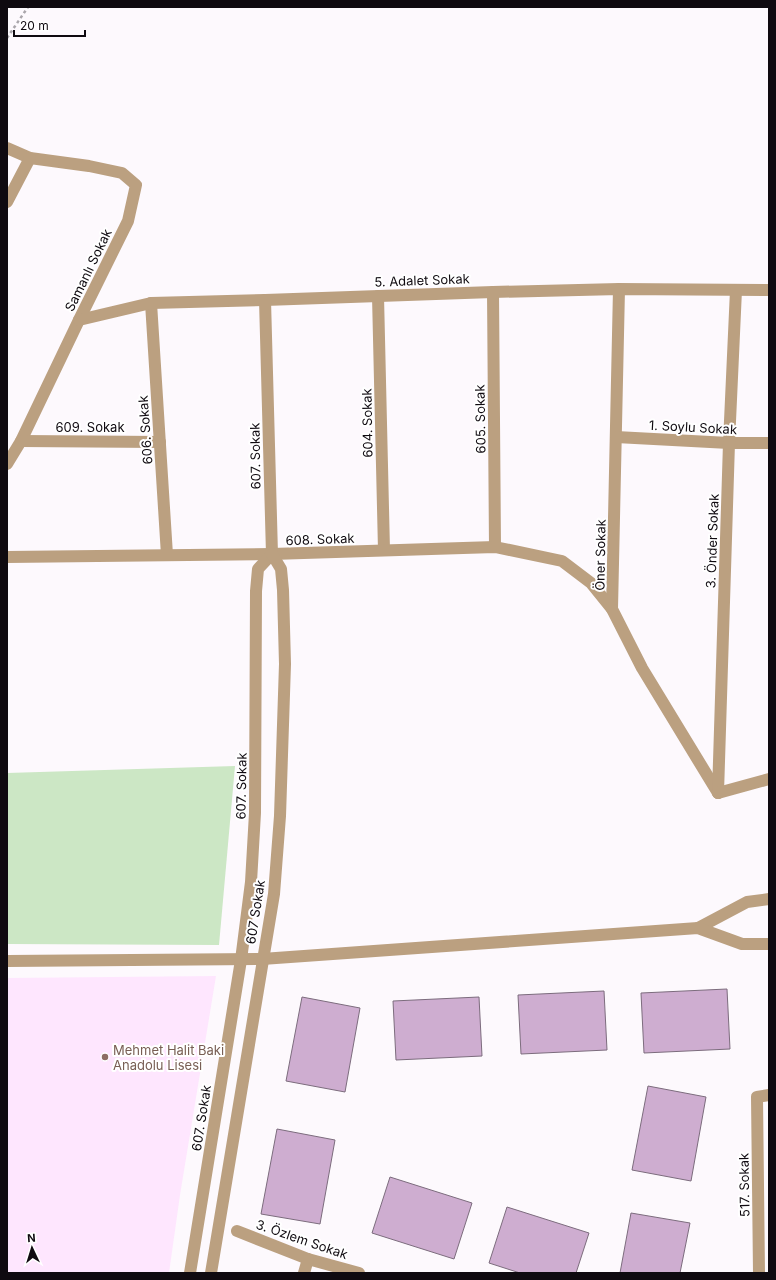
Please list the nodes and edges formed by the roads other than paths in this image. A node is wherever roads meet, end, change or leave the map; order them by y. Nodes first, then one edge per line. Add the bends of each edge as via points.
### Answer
1 (7, 148) edge
2 (30, 158) junction
3 (7, 202) edge
4 (619, 289) junction
5 (736, 290) junction
6 (769, 290) edge
7 (493, 292) junction
8 (378, 296) junction
9 (265, 300) junction
10 (151, 303) junction
11 (79, 320) junction
12 (616, 437) junction
13 (21, 441) junction
14 (160, 442) junction
15 (729, 443) junction
16 (769, 443) edge
17 (7, 464) edge
18 (495, 546) junction
19 (384, 550) junction
20 (272, 554) junction
21 (167, 555) junction
22 (7, 557) edge
23 (612, 609) junction
24 (769, 779) edge
25 (718, 793) junction
26 (769, 899) edge
27 (698, 928) junction
28 (769, 944) edge
29 (262, 959) junction
30 (241, 960) junction
31 (7, 961) edge
32 (769, 1095) edge
33 (237, 1231) dead end
34 (308, 1259) junction
35 (190, 1273) edge
36 (211, 1273) edge
37 (304, 1273) edge
38 (359, 1273) edge
39 (760, 1273) edge

1 - 2 street
2 - 3 street
2 - 11 street, Samanlı Sokak via 122,173 136,185 128,221
4 - 5 street, 5. Adalet Sokak
4 - 7 street, 5. Adalet Sokak
4 - 12 street, Öner Sokak
5 - 6 street, 5. Adalet Sokak
5 - 15 street, 3. Önder Sokak
7 - 8 street, 5. Adalet Sokak
7 - 18 street, 605. Sokak
8 - 9 street, 5. Adalet Sokak
8 - 19 street, 604. Sokak
9 - 10 street, 5. Adalet Sokak
9 - 20 street, 607. Sokak
10 - 11 street, 5. Adalet Sokak
10 - 14 street, 606. Sokak
11 - 13 street, Samanlı Sokak
12 - 15 street, 1. Soylu Sokak
12 - 23 street, Öner Sokak
13 - 14 street, 609. Sokak
13 - 17 street, Samanlı Sokak
14 - 21 street, 606. Sokak
15 - 16 street, 1. Soylu Sokak
15 - 25 street, 3. Önder Sokak
18 - 19 street, 608. Sokak
18 - 23 street, 608. Sokak via 562,561 591,583
19 - 20 street, 608. Sokak
20 - 21 street, 608. Sokak
20 - 29 street, 607 Sokak via 281,569 285,664 280,816 274,894
20 - 30 street, 607. Sokak via 258,569 256,592 255,812
21 - 22 street, 608. Sokak
23 - 25 street, Öner Sokak via 642,668
24 - 25 street
26 - 27 street via 748,902
27 - 28 street via 742,944
27 - 29 street
29 - 30 street
29 - 36 street, 607 Sokak
30 - 31 street
30 - 35 street, 607. Sokak
32 - 39 street, 517. Sokak via 757,1096
33 - 34 street, 3. Özlem Sokak
34 - 37 street
34 - 38 street, 3. Özlem Sokak

